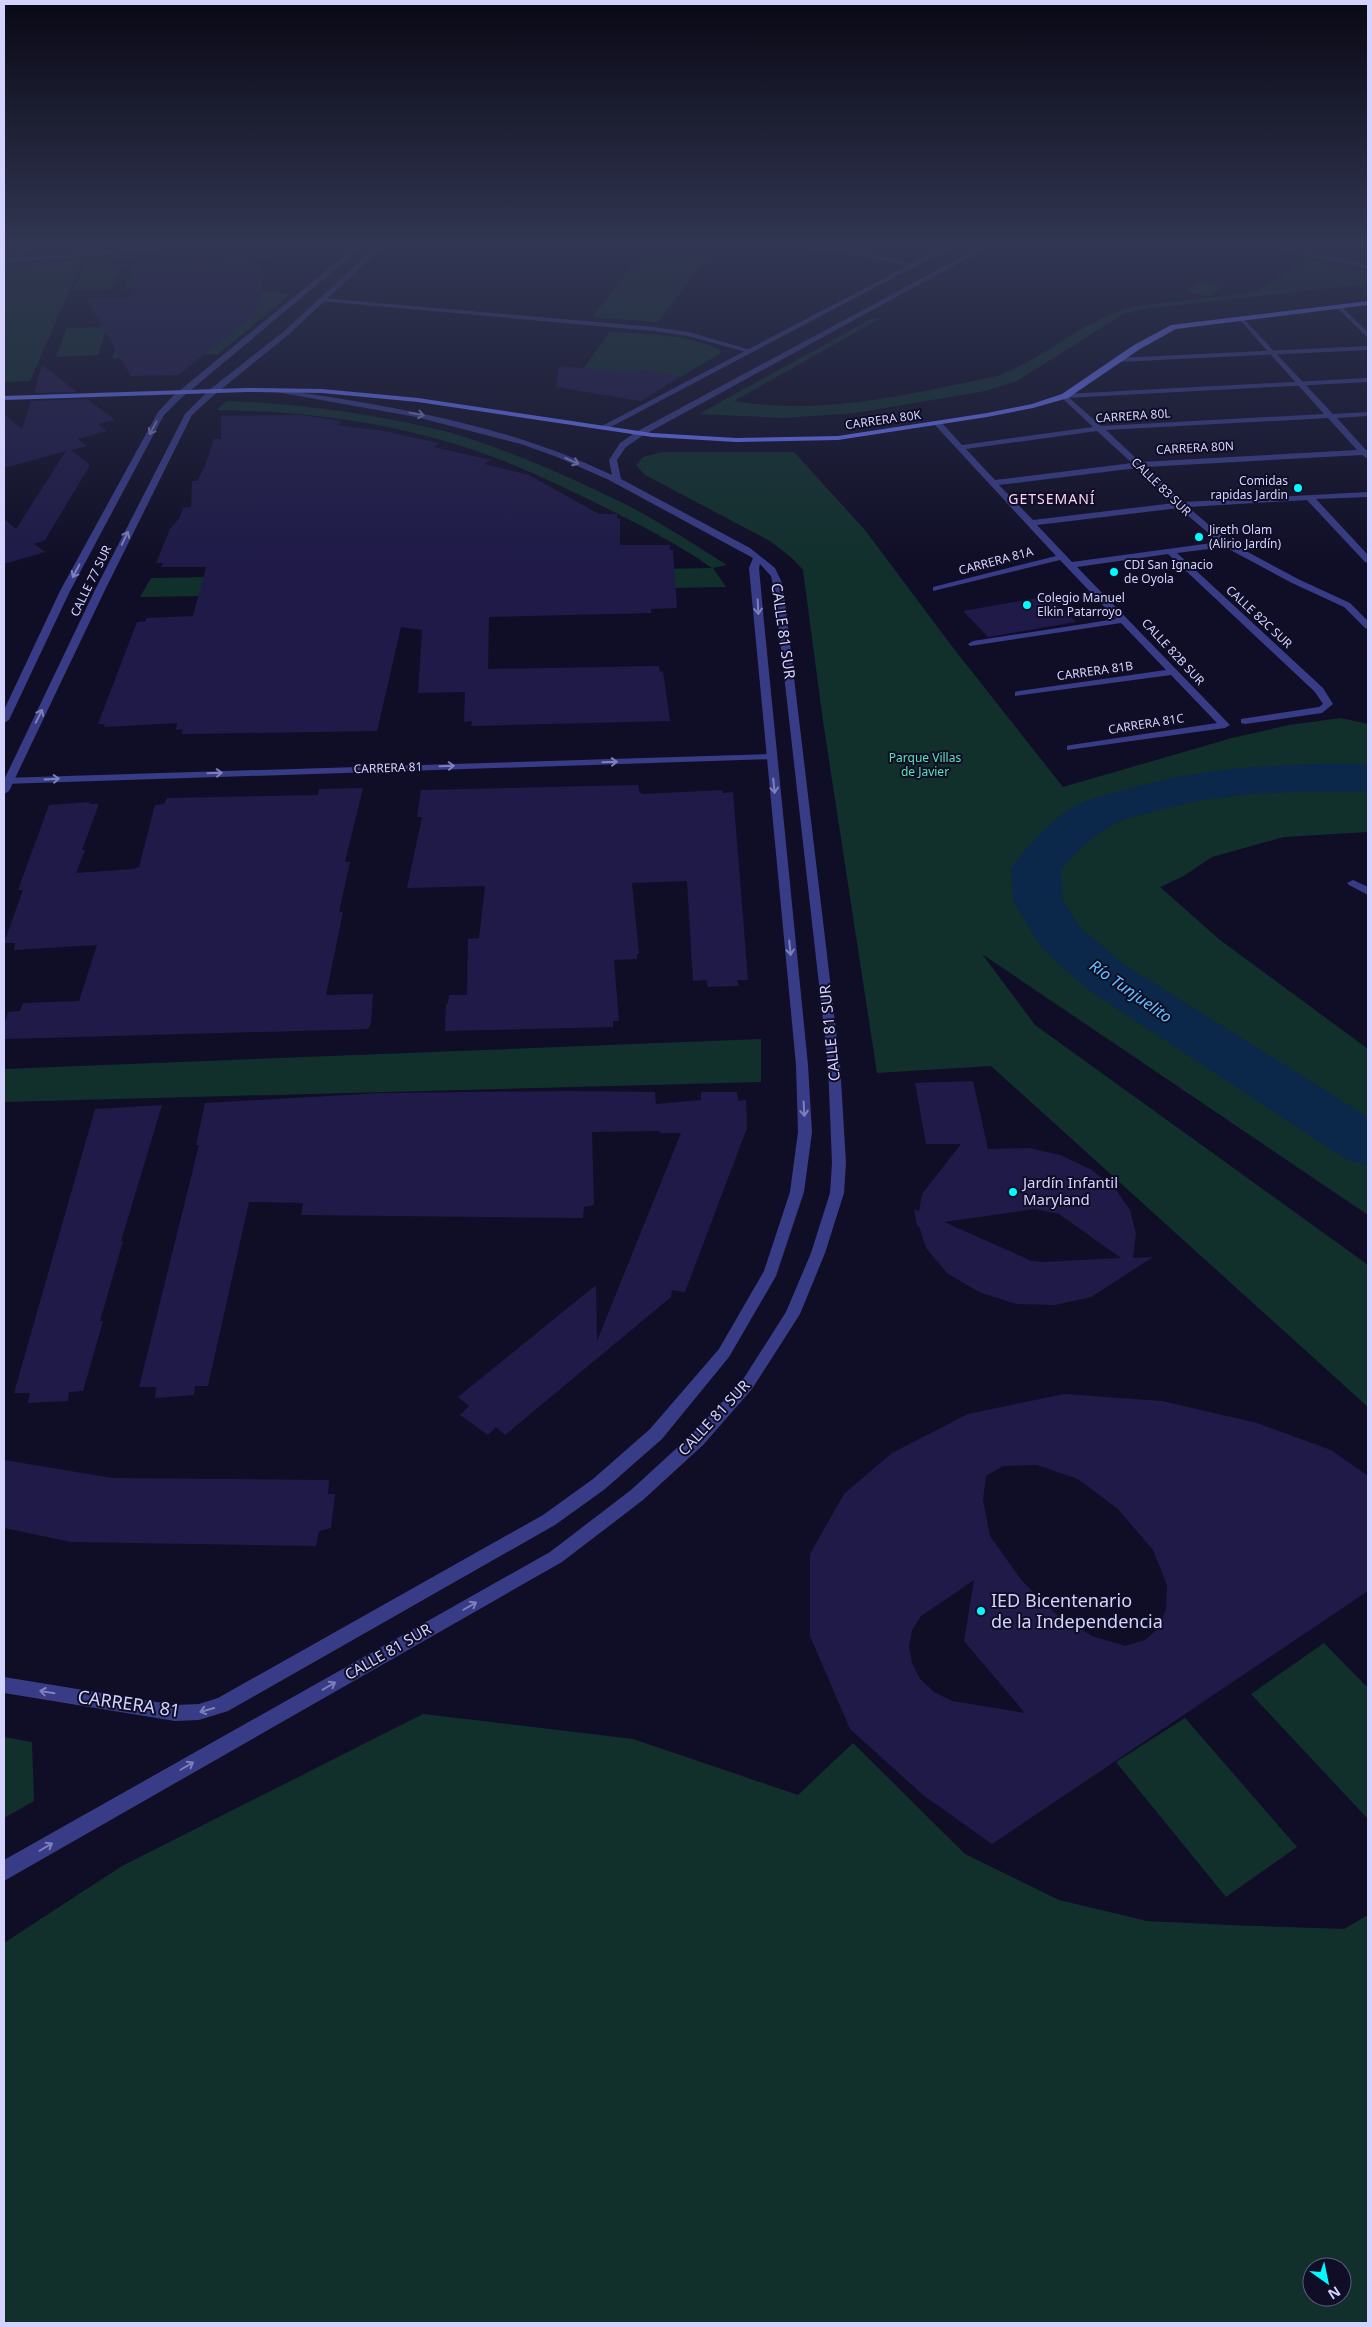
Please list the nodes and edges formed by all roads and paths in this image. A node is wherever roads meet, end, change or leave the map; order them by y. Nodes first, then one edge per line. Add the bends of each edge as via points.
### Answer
1 (234, 351) edge
2 (265, 351) edge
3 (750, 351) edge
4 (793, 351) edge
5 (1132, 351) edge
6 (1306, 351) edge
7 (1272, 352) junction
8 (1118, 360) junction
9 (1368, 380) edge
10 (1301, 384) junction
11 (265, 389) junction
12 (214, 391) junction
13 (184, 392) junction
14 (1065, 396) junction
15 (4, 398) edge
16 (1368, 414) edge
17 (1329, 416) junction
18 (938, 424) junction
19 (602, 428) junction
20 (1100, 428) junction
21 (639, 434) junction
22 (961, 447) junction
23 (1367, 454) edge
24 (1139, 465) junction
25 (617, 481) junction
26 (994, 483) junction
27 (1368, 494) edge
28 (1309, 496) junction
29 (1180, 505) junction
30 (1032, 523) junction
31 (1226, 544) junction
32 (1170, 552) junction
33 (1062, 557) junction
34 (757, 559) junction
35 (1368, 560) edge
36 (1070, 565) junction
37 (936, 590) dead end
38 (1347, 605) junction
39 (1366, 608) dead end
40 (1126, 620) junction
41 (1368, 626) edge
42 (973, 644) dead end
43 (1174, 672) junction
44 (1019, 694) dead end
45 (4, 720) edge
46 (1245, 721) dead end
47 (1225, 725) joint
48 (1071, 748) dead end
49 (772, 757) junction
50 (6, 781) edge
51 (4, 792) edge
52 (1353, 883) dead end
53 (1368, 892) edge
54 (4, 1685) edge
55 (251, 1690) joint
56 (4, 1871) edge

1 - 13 street, CALLE 77 SUR
2 - 12 street, CALLE 77 SUR
3 - 19 street
4 - 21 street
5 - 8 main road
6 - 7 street
7 - 8 street
7 - 10 street
8 - 14 main road
9 - 10 street, CARRERA 80K
10 - 14 street, CARRERA 80K
10 - 17 street
11 - 12 main road, CARRERA 80K
11 - 19 main road, CARRERA 80K via 371,394
11 -> 25 street, CALLE 81 SUR via 380,407 479,428 562,456
12 - 13 main road, CARRERA 80K
50 -> 12 street, CALLE 77 SUR via 189,414
13 - 15 main road, CARRERA 80K
13 -> 45 street, CALLE 77 SUR via 160,414 65,591
14 - 18 main road, CARRERA 80K via 1018,409
14 - 20 street, CALLE 83 SUR
16 - 17 street, CARRERA 80L
17 - 20 street, CARRERA 80L
17 - 23 street
18 - 21 main road, CARRERA 80K via 853,437 805,440 706,439
18 - 22 street, CALLE 82B SUR
19 - 21 main road, CARRERA 80K
20 - 22 street, CARRERA 80L
20 - 24 street, CALLE 83 SUR
21 - 25 street via 623,445 613,460
22 - 26 street, CALLE 82B SUR
23 - 24 street, CARRERA 80N
24 - 26 street, CARRERA 80N
24 - 29 street, CALLE 83 SUR
25 - 34 street, CALLE 81 SUR
26 - 30 street, CALLE 82B SUR
27 - 28 street
28 - 29 street
28 - 35 street
29 - 30 street
29 - 31 street, CALLE 83 SUR
30 - 33 street, CALLE 82B SUR
31 - 32 street
31 - 38 street, CALLE 83 SUR
32 - 36 street
32 - 46 street, CALLE 82C SUR via 1319,690 1328,704 1322,710
33 - 36 street, CALLE 82B SUR
33 - 37 street, CARRERA 81A
34 -> 49 street, CALLE 81 SUR via 754,568
56 -> 34 street, CALLE 81 SUR via 556,1557 637,1495 697,1440 747,1385 793,1314 837,1193 840,1163 834,1064 779,588 771,569
36 - 40 street, CALLE 82B SUR
38 - 39 street
38 - 41 street, CALLE 83 SUR
40 - 42 street
40 - 43 street, CALLE 82B SUR
43 - 44 street, CARRERA 81B
43 - 47 street, CALLE 82B SUR
47 - 48 street, CARRERA 81C
50 -> 49 street, CARRERA 81
49 -> 55 street, CALLE 81 SUR via 802,1065 805,1132 797,1192 771,1272 724,1353 656,1434 599,1484 549,1520
50 - 51 street, CALLE 77 SUR
52 - 53 street
55 -> 54 street, CARRERA 81 via 214,1708 175,1713

